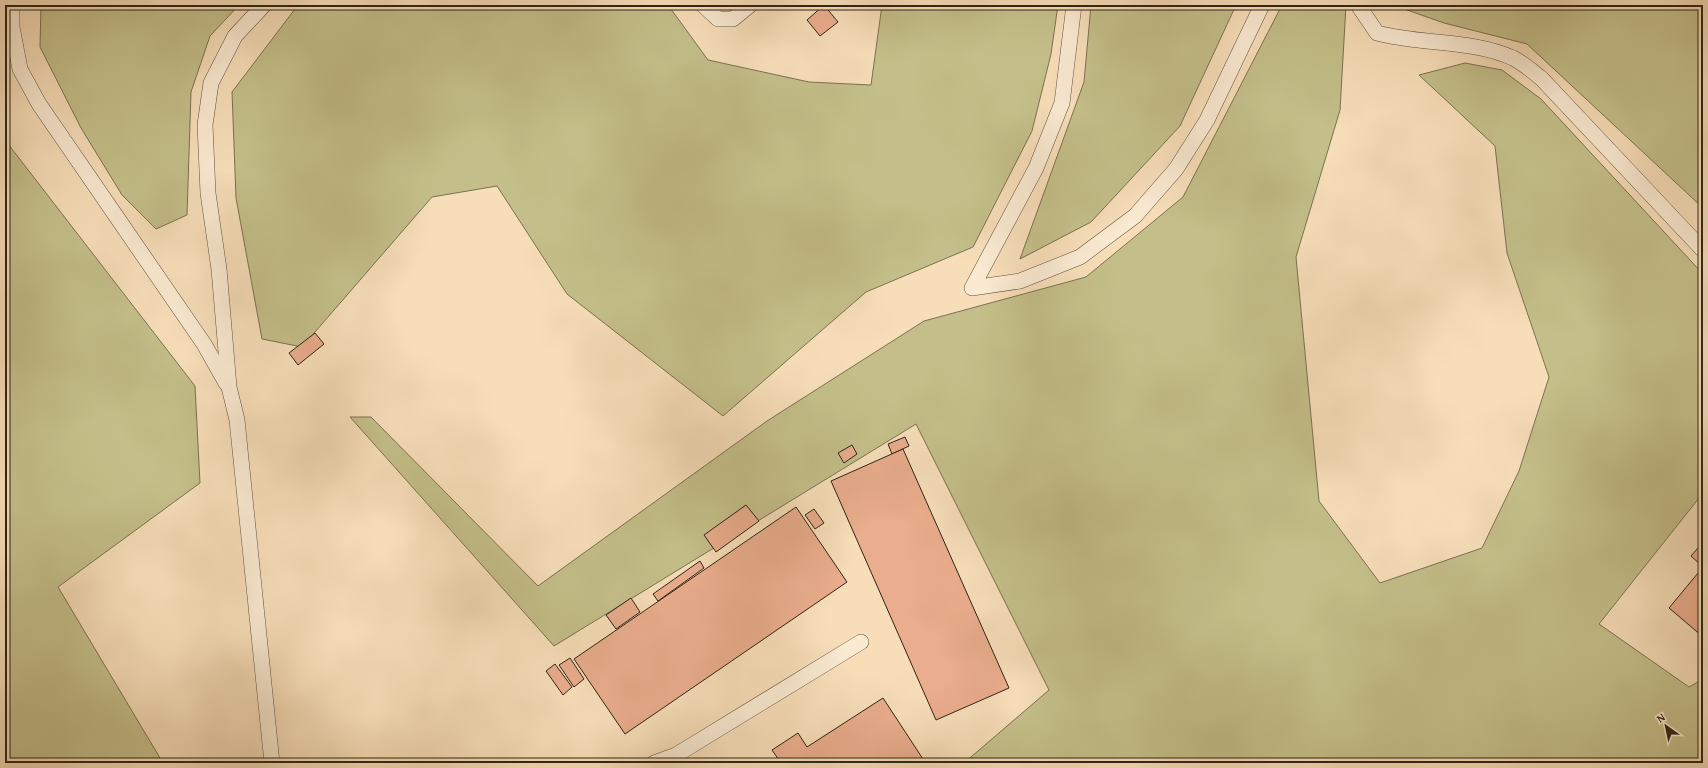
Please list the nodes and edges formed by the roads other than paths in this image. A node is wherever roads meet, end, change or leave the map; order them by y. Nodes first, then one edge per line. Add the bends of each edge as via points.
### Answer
1 (12, 5) edge
2 (264, 5) edge
3 (703, 5) edge
4 (750, 5) edge
5 (1074, 5) edge
6 (1262, 5) edge
7 (1358, 5) edge
8 (1703, 250) edge
9 (229, 387) junction
10 (860, 642) dead end
11 (272, 763) edge
12 (654, 763) edge

1 - 9 lane via 12,27 20,69 39,104 204,344
2 - 9 lane via 235,36 212,82 205,125 208,193 219,270
3 - 4 lane via 718,19 733,19
5 - 6 lane via 1062,103 1036,168 972,288 1020,281 1080,257 1135,216 1176,169 1207,120
7 - 8 lane via 1377,33 1396,38 1479,46 1514,59 1541,78
9 - 11 lane via 237,420
10 - 12 lane via 676,755

